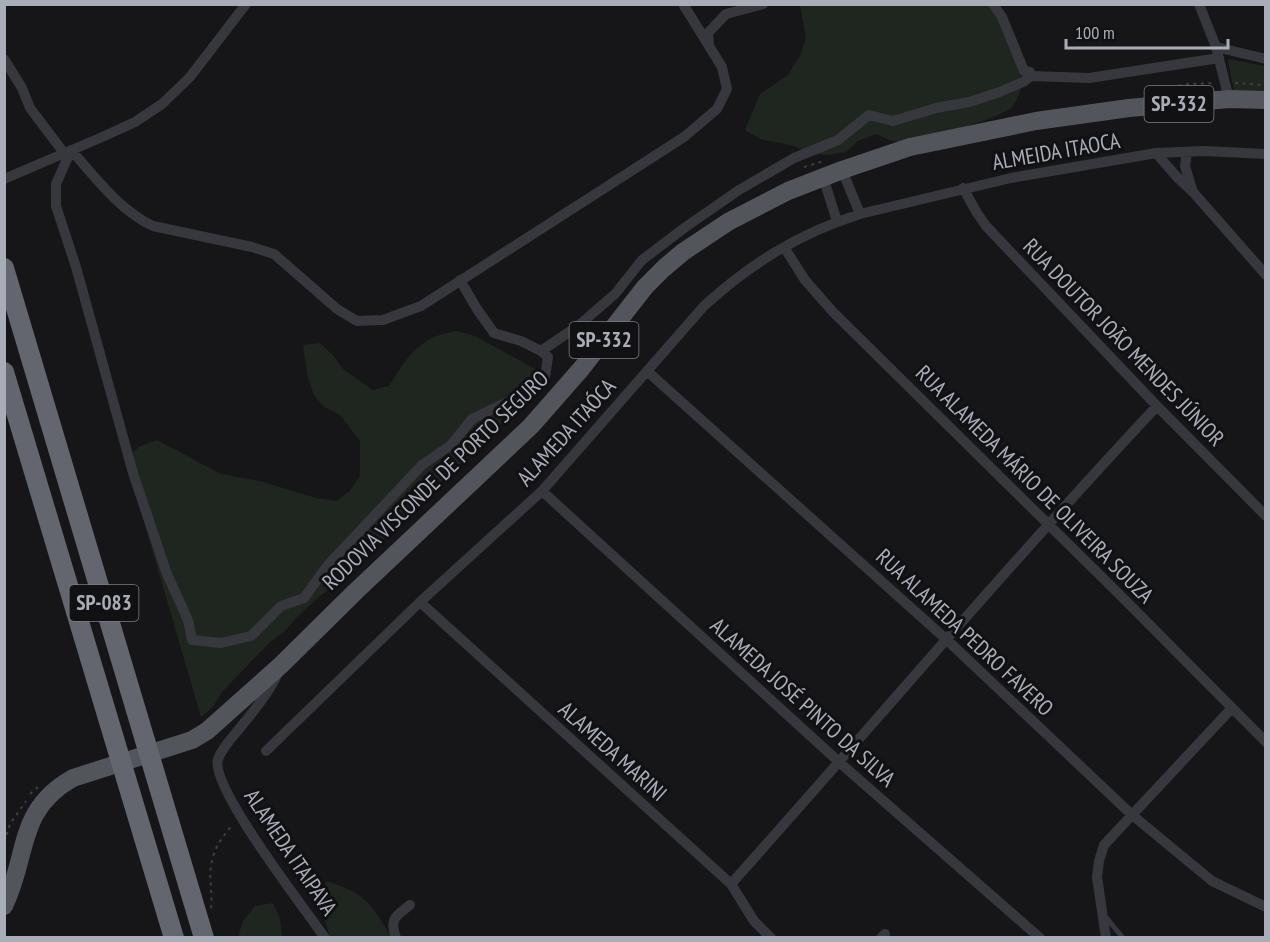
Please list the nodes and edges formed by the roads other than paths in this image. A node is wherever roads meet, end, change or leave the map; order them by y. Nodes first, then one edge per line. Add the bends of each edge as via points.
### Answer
1 (246, 4) edge
2 (683, 4) edge
3 (763, 4) edge
4 (993, 4) edge
5 (1199, 4) edge
6 (709, 46) junction
7 (1216, 47) junction
8 (1219, 58) junction
9 (1266, 58) edge
10 (4, 59) edge
11 (1031, 76) junction
12 (1229, 99) junction
13 (1266, 100) edge
14 (68, 152) junction
15 (1187, 152) junction
16 (1156, 153) junction
17 (1266, 154) edge
18 (842, 170) junction
19 (823, 177) junction
20 (5, 178) edge
21 (963, 188) junction
22 (1193, 192) junction
23 (860, 214) junction
24 (837, 221) junction
25 (784, 247) junction
26 (4, 268) edge
27 (1266, 275) edge
28 (460, 280) junction
29 (541, 351) junction
30 (648, 370) junction
31 (4, 372) edge
32 (1156, 406) junction
33 (542, 491) junction
34 (1266, 516) edge
35 (1048, 523) junction
36 (420, 602) junction
37 (947, 640) junction
38 (281, 665) junction
39 (1232, 708) junction
40 (1266, 742) edge
41 (266, 751) dead end
42 (839, 762) junction
43 (1131, 814) junction
44 (731, 884) junction
45 (410, 904) dead end
46 (4, 906) edge
47 (1266, 907) edge
48 (1104, 915) junction
49 (754, 921) junction
50 (174, 938) edge
51 (204, 938) edge
52 (325, 938) edge
53 (396, 938) edge
54 (761, 938) edge
55 (771, 938) edge
56 (1040, 938) edge
57 (1106, 938) edge
58 (1123, 938) edge

1 - 14 street via 190,77 162,104 135,122
2 - 6 street
3 - 6 street via 726,14 708,33
4 - 11 street via 1024,71
5 - 7 street
6 - 28 street via 722,67 727,89 717,109 684,137
7 - 8 street
7 - 9 street
8 - 11 street via 1089,78
8 - 12 street
10 - 14 street via 30,108
11 - 29 street via 997,93 893,122 869,115 838,140 794,158 687,226 642,260 615,294 578,326
12 - 13 main road, RODOVIA VISCONDE DE PORTO SEGURO / SP-332
12 - 18 main road, RODOVIA VISCONDE DE PORTO SEGURO / SP-332 via 1036,122 910,147
14 - 20 street
14 - 28 street via 141,220 274,254 337,309 357,321 383,320 421,306
14 - 29 street via 56,184 56,206 133,473 192,640 221,643 251,636 280,606 303,598 328,565 422,465 451,445 472,419 523,398 545,377 548,357
15 - 16 street, ALMEIDA ITAOCA
15 - 17 street, ALMEIDA ITAOCA
15 - 22 street via 1185,166
16 - 21 street, ALMEIDA ITAOCA
16 - 22 street
18 - 19 main road, RODOVIA VISCONDE DE PORTO SEGURO / SP-332
18 - 23 street
19 - 24 street
19 - 38 main road, RODOVIA VISCONDE DE PORTO SEGURO / SP-332 via 728,222 664,268 531,426
21 - 23 street, ALAMEDA ITAÓCA
21 - 32 street, RUA DOUTOR JOÃO MENDES JÚNIOR via 986,226
22 - 27 street
23 - 24 street, ALAMEDA ITAÓCA
24 - 25 street, ALAMEDA ITAÓCA
25 - 30 street, ALAMEDA ITAÓCA via 726,285
25 - 35 street, RUA ALAMEDA MÁRIO DE OLIVEIRA SOUZA via 805,280 833,312
26 - 51 highway, SP-083
28 - 29 street via 494,333
30 - 33 street, ALAMEDA ITAÓCA
30 - 37 street, RUA ALAMEDA PEDRO FAVERO
31 - 50 highway, SP-083
32 - 34 street, RUA DOUTOR JOÃO MENDES JÚNIOR
32 - 35 street
33 - 36 street, ALAMEDA ITAÓCA
33 - 42 street, ALAMEDA JOSÉ PINTO DA SILVA
35 - 37 street
35 - 39 street, RUA ALAMEDA MÁRIO DE OLIVEIRA SOUZA
36 - 41 street, ALAMEDA ITAÓCA
36 - 44 street, ALAMEDA MARINI
37 - 42 street
37 - 43 street, RUA ALAMEDA PEDRO FAVERO
38 - 46 main road, RODOVIA VISCONDE DE PORTO SEGURO / SP-332 via 192,740 58,787 45,799 29,826
38 - 52 street, ALAMEDA ITAIPAVA via 271,688 226,745 217,761 217,771 239,816
39 - 40 street, RUA ALAMEDA MÁRIO DE OLIVEIRA SOUZA
39 - 43 street
42 - 44 street
42 - 56 street, ALAMEDA JOSÉ PINTO DA SILVA
43 - 47 street, RUA ALAMEDA PEDRO FAVERO via 1212,881
43 - 48 street via 1104,845 1099,861 1097,877
44 - 49 street, ALAMEDA MARINI
45 - 53 street via 392,922
48 - 57 street
48 - 58 lane
49 - 54 street
49 - 55 street, ALAMEDA MARINI

